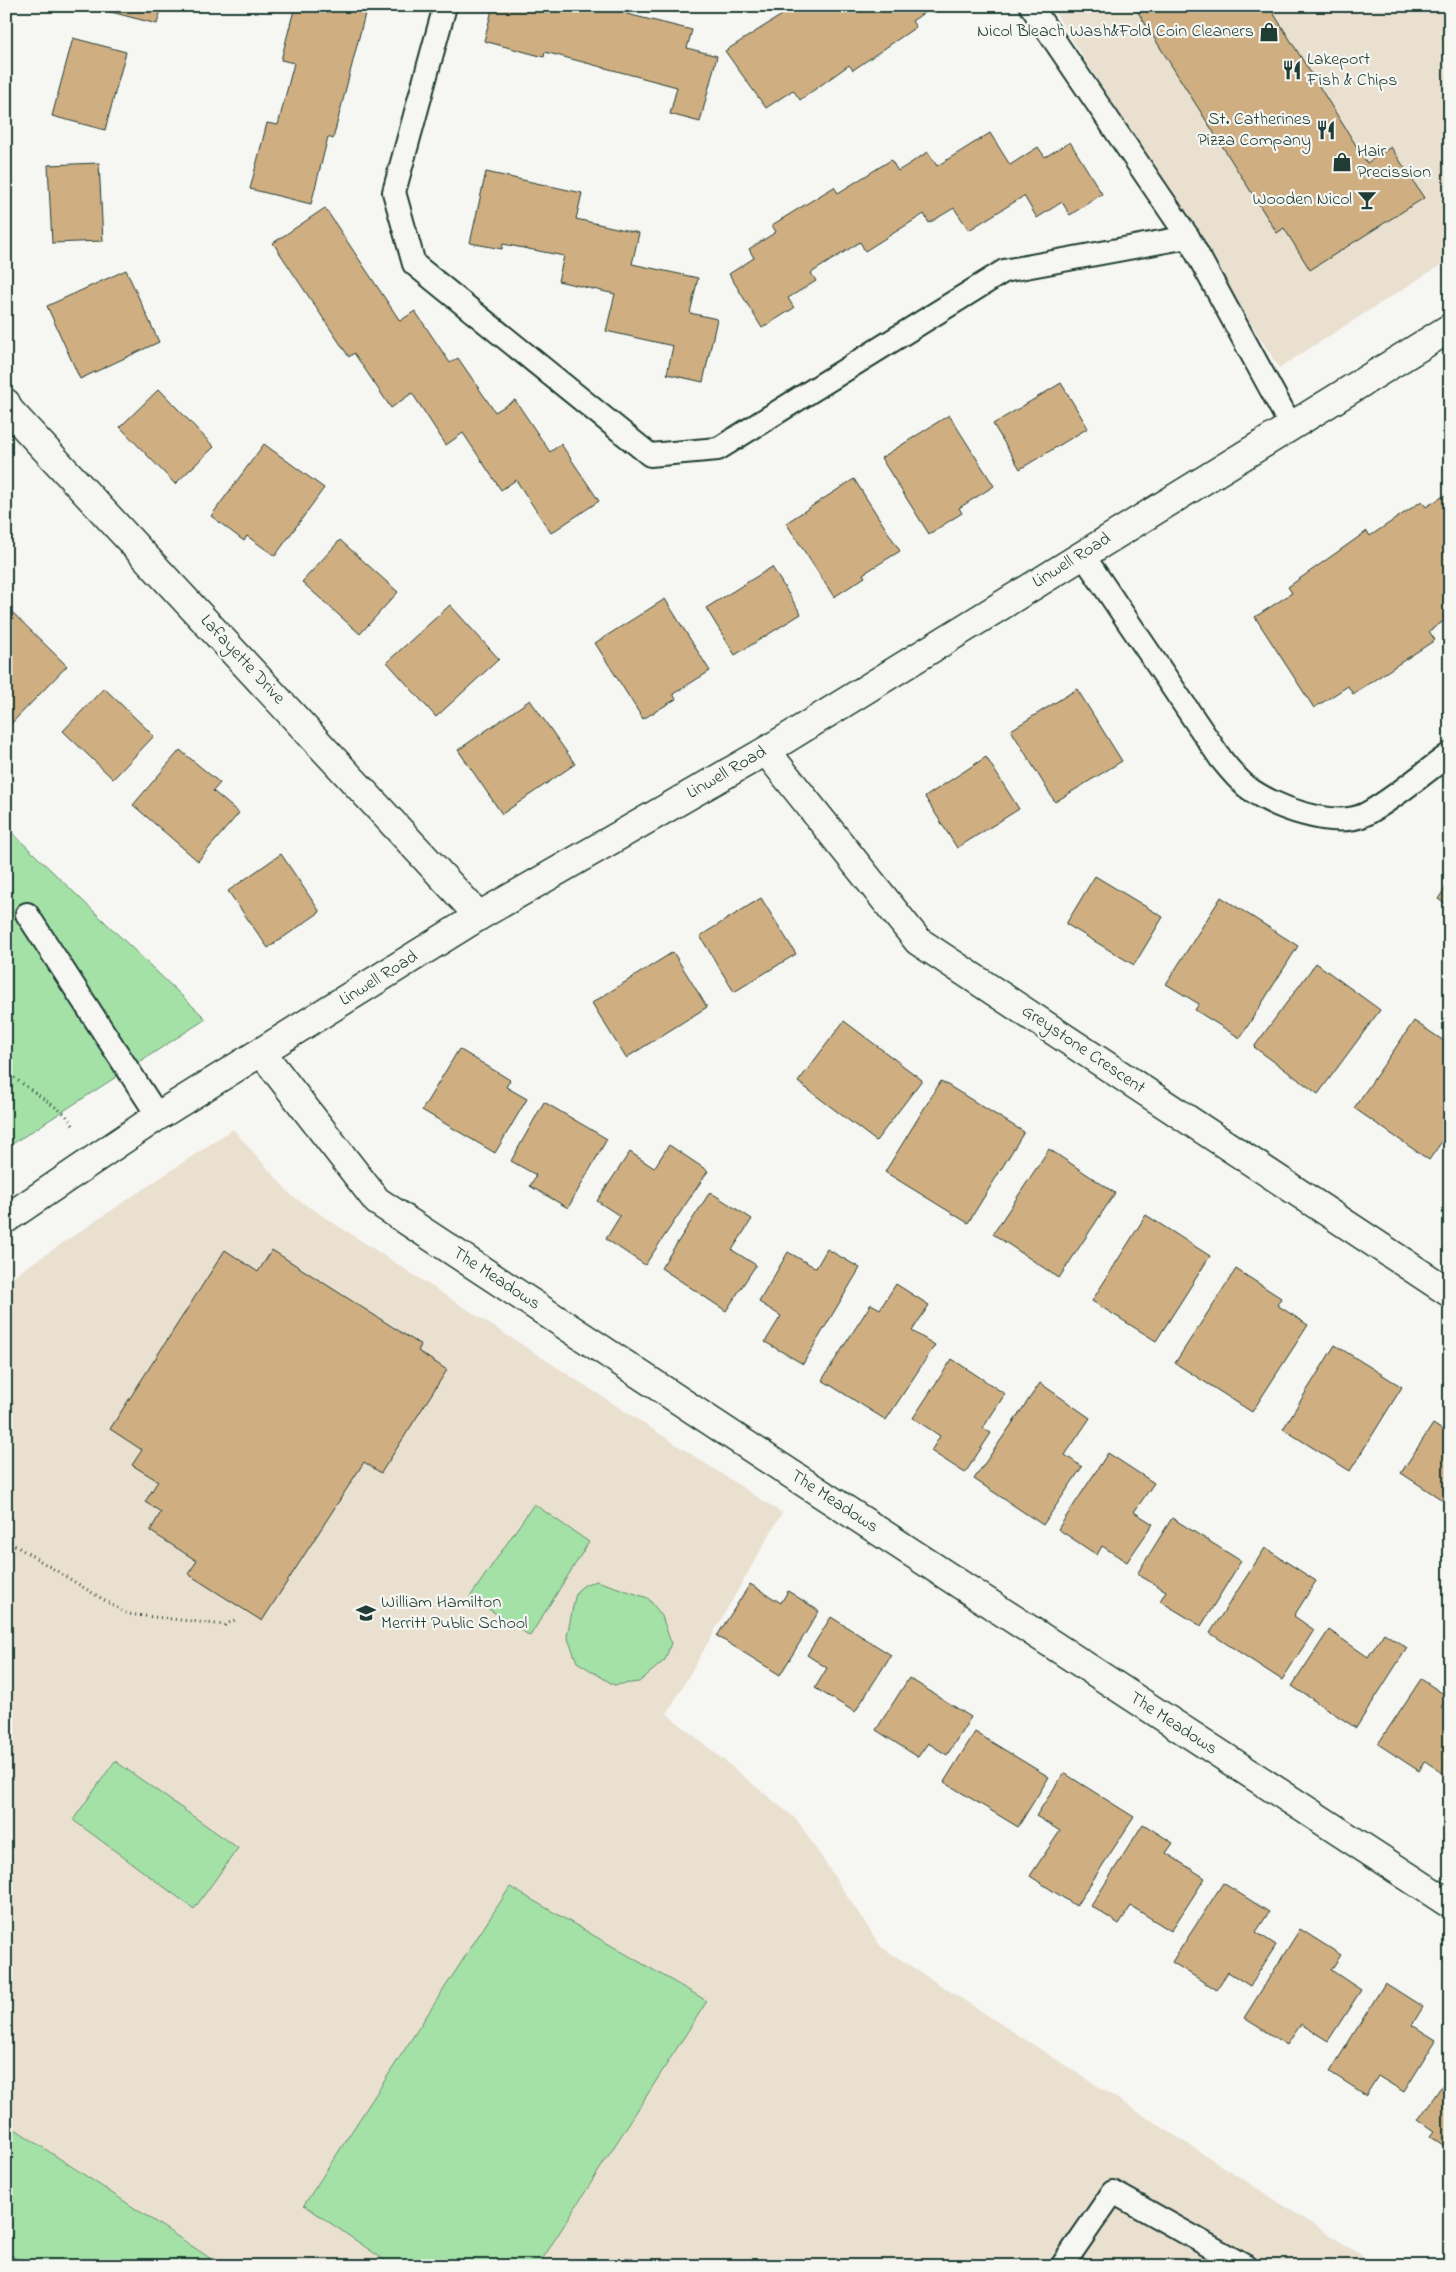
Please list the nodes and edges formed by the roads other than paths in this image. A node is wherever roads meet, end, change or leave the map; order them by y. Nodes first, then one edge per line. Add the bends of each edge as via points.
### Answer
1 (445, 6) edge
2 (1031, 6) edge
3 (1188, 238) junction
4 (1450, 328) edge
5 (6, 404) edge
6 (1291, 426) junction
7 (1082, 555) junction
8 (766, 751) junction
9 (1450, 754) edge
10 (27, 914) dead end
11 (479, 916) junction
12 (262, 1053) junction
13 (158, 1116) junction
14 (6, 1219) edge
15 (1450, 1293) edge
16 (1450, 1904) edge
17 (1062, 2266) edge
18 (1245, 2266) edge

1 - 3 lane via 394,192 414,264 650,455 718,449 1004,270
2 - 3 lane
3 - 6 lane
4 - 6 street, Linwell Road
5 - 11 street, Lafayette Drive
6 - 7 street, Linwell Road
7 - 8 street, Linwell Road
7 - 9 lane via 1221,759 1241,782 1262,797 1319,817 1352,818 1371,810
8 - 11 street, Linwell Road
8 - 15 street, Greystone Crescent via 918,941
10 - 13 lane
11 - 12 street, Linwell Road
12 - 13 street, Linwell Road
12 - 16 street, The Meadows via 377,1201
13 - 14 street, Linwell Road
17 - 18 lane via 1113,2192

